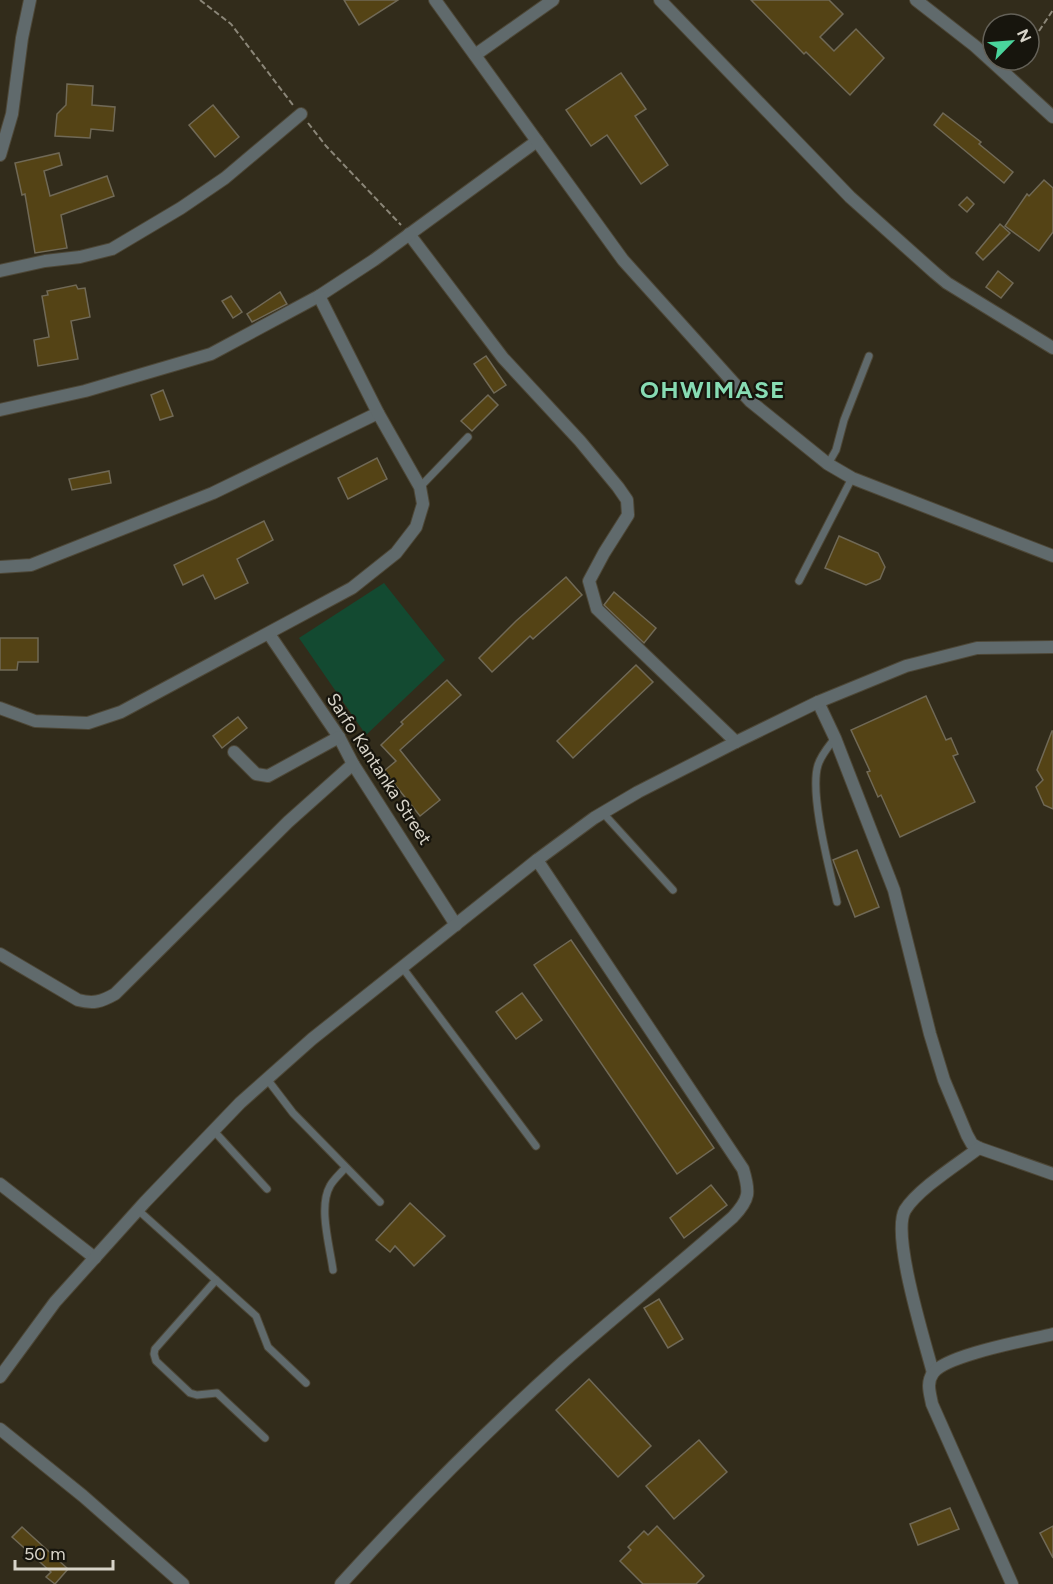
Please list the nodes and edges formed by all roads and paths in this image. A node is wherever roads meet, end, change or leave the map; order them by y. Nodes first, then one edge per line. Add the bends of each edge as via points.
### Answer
1 (30, 0) edge
2 (435, 0) edge
3 (553, 0) edge
4 (660, 0) edge
5 (916, 0) edge
6 (1053, 10) edge
7 (1041, 28) edge
8 (475, 55) junction
9 (301, 114) dead end
10 (1053, 117) edge
11 (537, 141) junction
12 (0, 155) edge
13 (409, 234) junction
14 (0, 271) edge
15 (319, 296) junction
16 (1053, 348) edge
17 (868, 356) dead end
18 (0, 410) edge
19 (378, 413) junction
20 (468, 436) dead end
21 (828, 464) junction
22 (852, 478) junction
23 (420, 487) junction
24 (1053, 556) edge
25 (0, 567) edge
26 (799, 581) dead end
27 (269, 634) junction
28 (1053, 647) edge
29 (818, 702) junction
30 (0, 708) edge
31 (339, 737) junction
32 (835, 738) junction
33 (736, 742) junction
34 (234, 752) dead end
35 (353, 764) junction
36 (603, 813) junction
37 (537, 861) junction
38 (673, 890) dead end
39 (837, 902) dead end
40 (456, 925) junction
41 (0, 954) edge
42 (402, 967) junction
43 (267, 1079) junction
44 (214, 1131) junction
45 (536, 1146) dead end
46 (979, 1148) junction
47 (345, 1168) junction
48 (1053, 1174) edge
49 (0, 1185) edge
50 (267, 1189) dead end
51 (380, 1202) dead end
52 (138, 1210) junction
53 (95, 1258) junction
54 (333, 1270) dead end
55 (216, 1280) junction
56 (1053, 1334) edge
57 (933, 1373) junction
58 (0, 1377) edge
59 (306, 1383) dead end
60 (0, 1429) edge
61 (265, 1438) dead end
62 (183, 1584) edge
63 (341, 1584) edge
64 (1012, 1584) edge

1 - 12 street via 12,114
2 - 8 street
3 - 8 street
4 - 16 street via 850,196 935,273
5 - 10 street via 975,46
6 - 7 path
8 - 11 street
9 - 14 street via 225,178 112,249
11 - 13 street
11 - 21 street via 623,260 750,401
13 - 15 street
13 - 33 street via 503,358 580,441 627,500 628,515 590,581 597,609
15 - 18 street via 211,354 85,391
15 - 19 street
17 - 21 lane
19 - 23 street
19 - 25 street via 213,493 31,565
20 - 23 lane
21 - 22 street
22 - 24 street
22 - 26 lane
23 - 27 street via 423,504 416,527 396,553 352,588
27 - 30 street via 121,712 88,723 35,721
27 - 31 street, Sarfo Kantanka Street
28 - 29 street via 977,648 940,656
29 - 32 street
29 - 33 street
31 - 34 street via 268,776 256,774
31 - 35 street, Sarfo Kantanka Street
32 - 39 lane via 818,762 816,772 818,814
32 - 46 street via 894,890 944,1080 967,1135
33 - 36 street
35 - 40 street, Sarfo Kantanka Street
35 - 41 street via 263,846 115,994 104,1000 92,1004 78,1000
36 - 37 street
36 - 38 lane
37 - 40 street
37 - 63 street via 743,1169 748,1195 733,1217 562,1363 470,1450
40 - 42 street
42 - 43 street
42 - 45 lane
43 - 44 street
43 - 47 lane
44 - 50 lane
44 - 52 street
46 - 48 street
46 - 57 street via 915,1197 904,1212 901,1234
47 - 51 lane
47 - 54 lane via 326,1195
49 - 53 street
52 - 53 street
52 - 55 lane
53 - 58 street via 55,1302
55 - 59 lane via 256,1316 268,1347
55 - 61 lane via 155,1348 156,1361 190,1393 217,1393
56 - 57 street via 960,1358
57 - 64 street via 928,1384 932,1404
60 - 62 street

